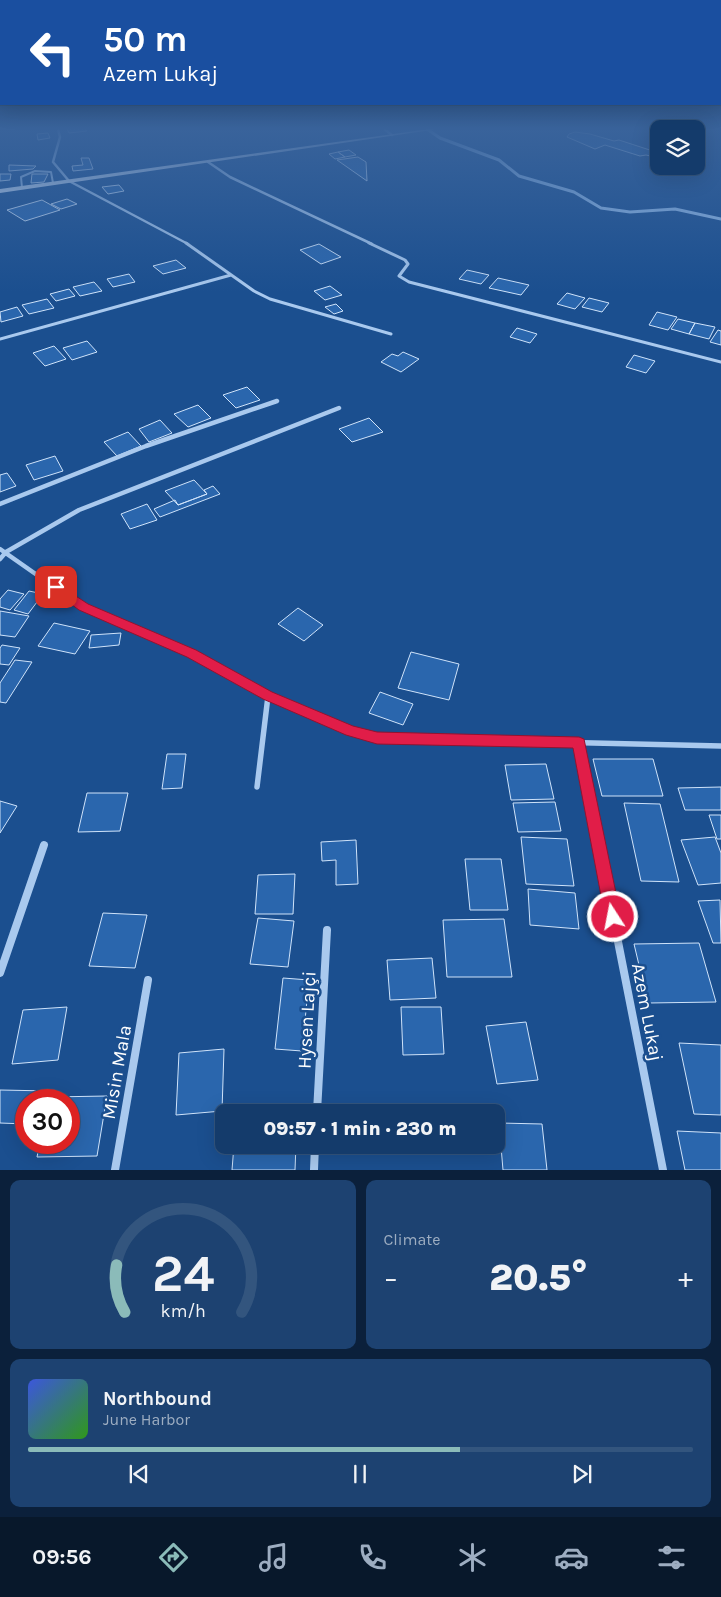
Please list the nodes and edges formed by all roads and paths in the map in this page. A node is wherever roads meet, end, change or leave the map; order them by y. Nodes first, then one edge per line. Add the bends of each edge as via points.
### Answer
1 (21, 184) edge
2 (49, 184) edge
3 (74, 184) edge
4 (244, 184) edge
5 (22, 188) junction
6 (0, 191) edge
7 (231, 274) junction
8 (391, 334) dead end
9 (0, 339) edge
10 (721, 362) edge
11 (276, 401) dead end
12 (339, 408) dead end
13 (0, 504) edge
14 (0, 549) edge
15 (6, 552) junction
16 (0, 559) edge
17 (268, 696) junction
18 (579, 743) junction
19 (721, 746) edge
20 (256, 786) dead end
21 (44, 845) dead end
22 (327, 930) dead end
23 (0, 973) edge
24 (148, 980) dead end
25 (317, 1104) edge
26 (315, 1154) edge
27 (115, 1170) edge
28 (314, 1170) edge
29 (663, 1170) edge

1 - 5 lane
2 - 5 street
3 - 7 street via 186,243
4 - 10 street via 406,260 408,264 399,276 409,282
5 - 6 street
7 - 8 street via 254,290 287,305
7 - 9 street
11 - 13 street via 146,446
12 - 15 street via 79,510
14 - 15 street
15 - 16 street
15 - 17 street via 84,607 192,653
17 - 18 street via 351,731 377,738
17 - 20 street
18 - 19 street
18 - 29 street, Azem Lukaj
21 - 23 street
22 - 25 street, Hysen Lajçi
24 - 27 street, Misin Mala
26 - 28 street

